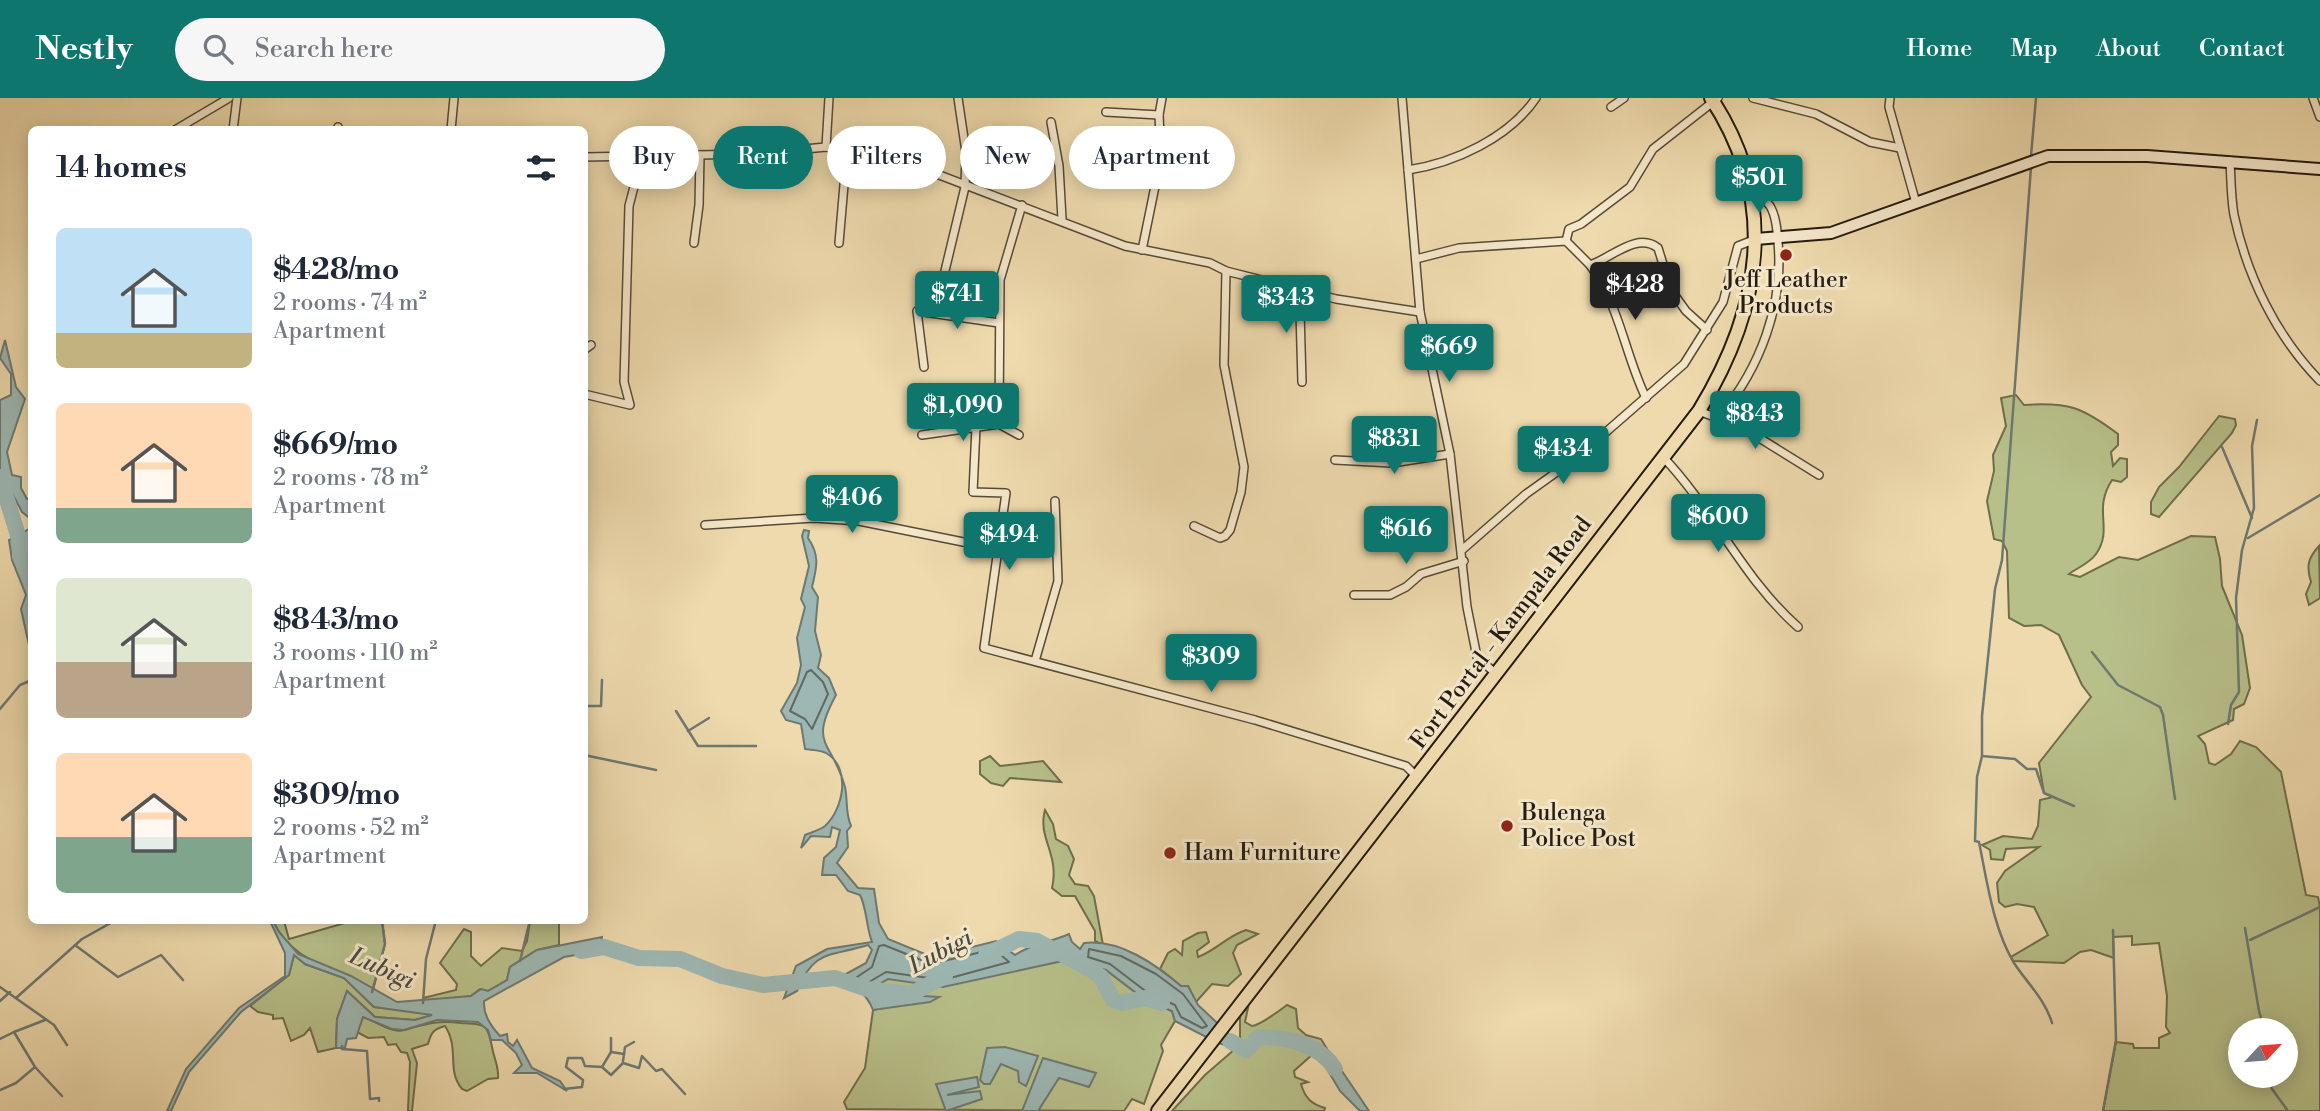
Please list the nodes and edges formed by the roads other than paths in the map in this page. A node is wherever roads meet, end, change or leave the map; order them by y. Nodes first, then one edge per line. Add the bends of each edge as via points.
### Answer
1 (229, 98) edge
2 (237, 98) edge
3 (454, 98) edge
4 (829, 98) edge
5 (958, 98) edge
6 (1162, 98) edge
7 (1402, 98) edge
8 (1536, 98) edge
9 (1625, 98) edge
10 (1753, 98) edge
11 (1890, 98) edge
12 (2313, 98) edge
13 (1714, 99) edge
14 (1611, 107) dead end
15 (1106, 112) dead end
16 (1159, 116) junction
17 (2320, 117) edge
18 (1051, 122) dead end
19 (182, 126) edge
20 (234, 126) edge
21 (451, 126) edge
22 (828, 126) edge
23 (962, 126) edge
24 (827, 147) edge
25 (1900, 148) junction
26 (700, 155) joint
27 (609, 157) edge
28 (588, 158) edge
29 (2230, 162) junction
30 (2320, 169) edge
31 (1408, 170) junction
32 (1750, 188) junction
33 (633, 189) edge
34 (844, 189) edge
35 (965, 189) edge
36 (971, 189) edge
37 (1916, 203) junction
38 (1022, 205) junction
39 (1062, 219) junction
40 (1778, 237) junction
41 (1756, 239) junction
42 (1566, 241) junction
43 (694, 243) dead end
44 (839, 243) dead end
45 (1142, 250) junction
46 (1416, 259) junction
47 (1590, 265) junction
48 (1226, 271) junction
49 (944, 275) dead end
50 (1303, 290) junction
51 (1420, 312) junction
52 (999, 323) junction
53 (1707, 330) junction
54 (591, 345) dead end
55 (588, 348) edge
56 (924, 367) dead end
57 (2320, 381) edge
58 (1302, 382) dead end
59 (588, 395) edge
60 (1646, 398) junction
61 (1699, 411) junction
62 (1720, 416) junction
63 (999, 424) junction
64 (976, 427) junction
65 (922, 435) dead end
66 (1019, 435) dead end
67 (1450, 454) junction
68 (1663, 457) junction
69 (1335, 460) dead end
70 (1819, 475) dead end
71 (1055, 500) dead end
72 (705, 525) dead end
73 (1194, 526) dead end
74 (998, 549) junction
75 (1463, 549) junction
76 (1464, 561) junction
77 (1354, 595) dead end
78 (1798, 626) dead end
79 (1035, 661) junction
80 (1495, 673) junction
81 (1418, 777) junction
82 (1157, 1111) edge

1 - 19 street
2 - 20 street
3 - 21 street
4 - 22 street
5 - 23 street
6 - 16 street
7 - 31 street
8 - 31 street via 1517,122 1499,134 1437,166
9 - 14 street
10 - 25 street via 1816,114 1870,142
11 - 25 street
12 - 17 street
13 - 32 main road, Fort Portal - Kampala Road via 1736,142
13 - 42 street via 1653,149 1630,187 1569,229
15 - 16 street
16 - 45 street via 1161,157
18 - 39 street
24 - 26 street
25 - 37 street
26 - 43 street
27 - 28 street
29 - 30 street
29 - 37 street via 2048,156
29 - 57 street via 2234,213 2246,261 2275,324
31 - 46 street
32 - 40 street via 1769,205
32 - 41 main road, Fort Portal - Kampala Road
33 - 59 street via 629,206 624,382 630,405
34 - 44 street
35 - 49 street
36 - 38 street
37 - 40 street via 1831,233
38 - 39 street
38 - 52 street via 1000,280
39 - 45 street
40 - 41 street
40 - 62 street via 1781,277 1775,312 1744,380
41 - 53 street via 1738,246 1731,280
41 - 61 main road, Fort Portal - Kampala Road via 1752,287 1737,340
42 - 46 street via 1459,248
42 - 47 street
45 - 48 street via 1210,263
46 - 51 street
47 - 53 street via 1632,244 1655,245 1671,290
47 - 60 street via 1623,330 1637,383
48 - 50 street
48 - 73 street via 1224,365 1244,467 1241,492 1225,536
50 - 51 street
50 - 58 street
51 - 67 street
52 - 56 street via 918,312
52 - 63 street
53 - 60 street via 1684,364
54 - 55 street
60 - 75 street
61 - 62 street
61 - 68 main road, Fort Portal - Kampala Road
62 - 70 street
63 - 64 street
63 - 66 street
64 - 65 street
64 - 74 street via 973,492 1006,493
67 - 69 street via 1392,463
67 - 75 street
68 - 78 street via 1688,483 1739,559
68 - 80 main road, Fort Portal - Kampala Road
71 - 79 street via 1058,581
72 - 74 street via 814,518 859,521
74 - 79 street via 985,648
75 - 76 street
76 - 77 street via 1421,574 1390,595
76 - 80 street via 1477,657
79 - 81 street via 1255,720 1406,766
80 - 81 main road, Fort Portal - Kampala Road
81 - 82 main road, Fort Portal - Kampala Road

